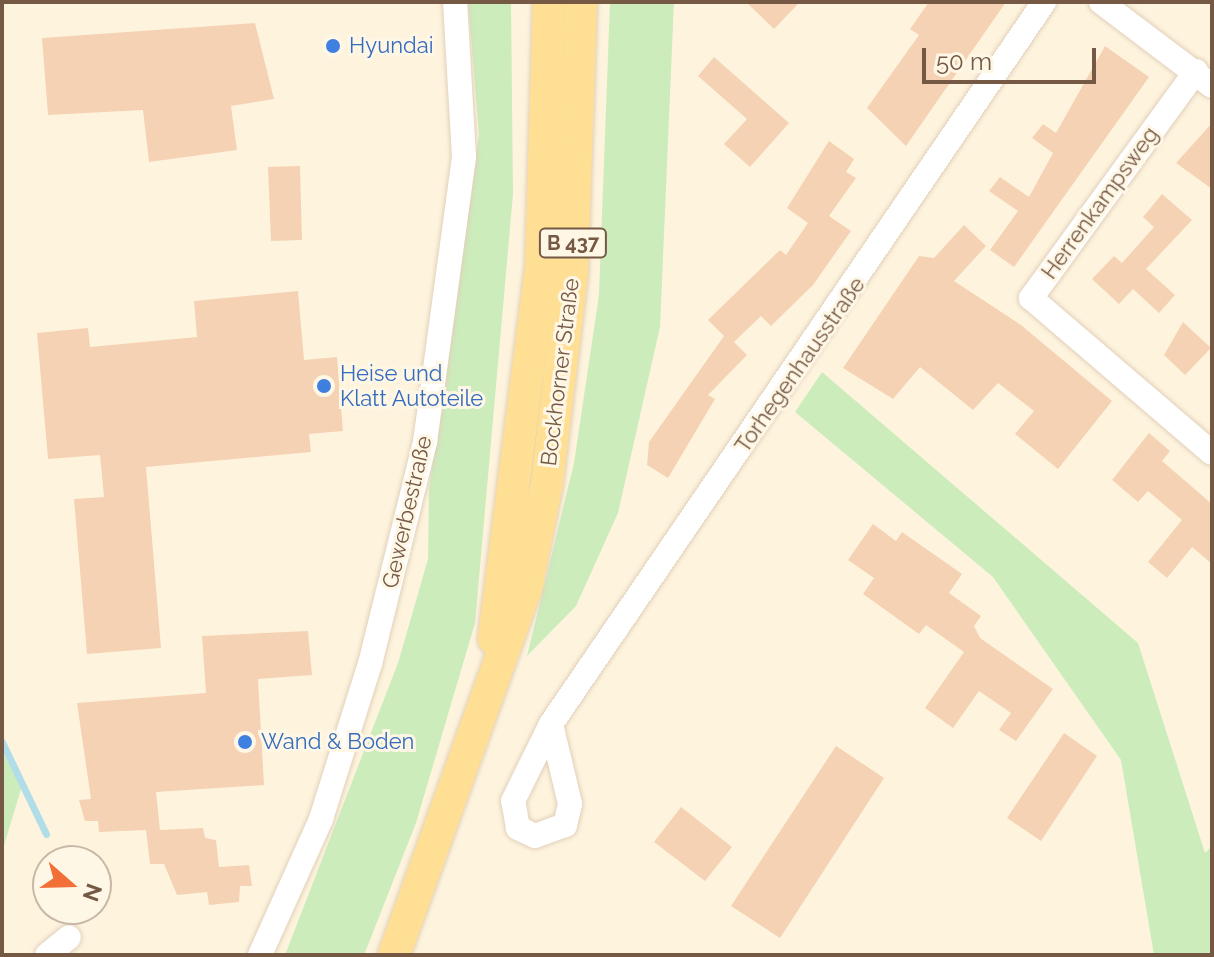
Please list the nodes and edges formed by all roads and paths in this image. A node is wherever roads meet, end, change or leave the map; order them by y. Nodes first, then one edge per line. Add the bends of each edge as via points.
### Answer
1 (455, 2) edge
2 (549, 2) edge
3 (581, 2) edge
4 (1044, 2) edge
5 (1101, 2) edge
6 (1204, 78) edge
7 (1212, 453) edge
8 (489, 686) junction
9 (551, 724) dead end
10 (69, 937) dead end
11 (47, 955) edge
12 (260, 955) edge
13 (394, 955) edge

1 - 12 street, Gewerbestraße via 464,157 425,442 370,664 321,819
2 - 8 main road, Bockhorner Straße / B 437 via 541,268
3 - 8 main road, Bockhorner Straße / B 437 via 563,379 526,589
4 - 9 street, Torhegenhausstraße
5 - 6 street
6 - 7 street, Herrenkampsweg via 1031,298
8 - 13 main road, Bockhorner Straße / B 437
10 - 11 street

